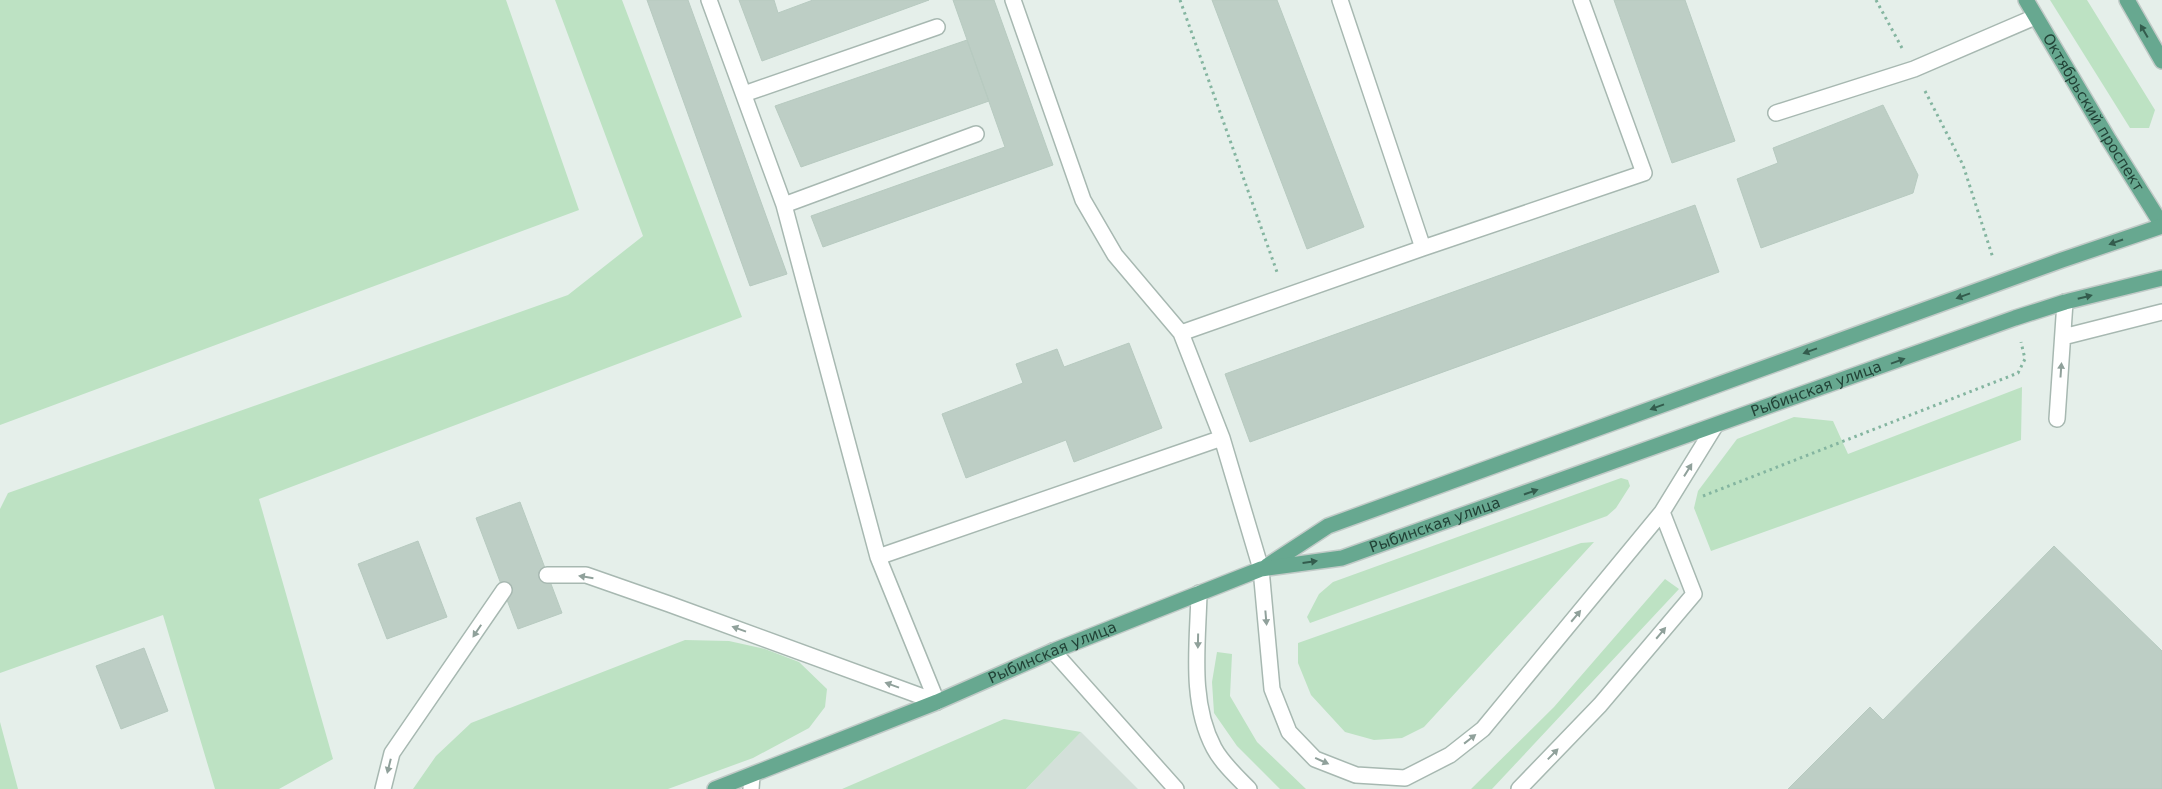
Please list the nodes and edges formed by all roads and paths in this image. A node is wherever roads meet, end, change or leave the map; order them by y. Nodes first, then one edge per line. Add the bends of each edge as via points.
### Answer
1 (709, 0) edge
2 (1013, 0) edge
3 (1180, 0) edge
4 (1340, 0) edge
5 (1581, 0) edge
6 (2026, 0) edge
7 (2127, 0) edge
8 (2035, 17) junction
9 (937, 27) dead end
10 (2162, 61) edge
11 (744, 94) junction
12 (1776, 113) dead end
13 (976, 134) dead end
14 (784, 205) junction
15 (2162, 225) edge
16 (1423, 248) junction
17 (2162, 278) edge
18 (1286, 296) junction
19 (2065, 302) junction
20 (2162, 312) edge
21 (1181, 333) junction
22 (2063, 337) junction
23 (2057, 419) dead end
24 (1715, 426) junction
25 (1222, 438) junction
26 (1662, 512) junction
27 (878, 557) junction
28 (1262, 569) junction
29 (547, 575) dead end
30 (504, 590) dead end
31 (1199, 593) junction
32 (1053, 651) junction
33 (938, 702) junction
34 (752, 782) edge
35 (383, 789) edge
36 (715, 789) edge
37 (1176, 789) edge
38 (1249, 789) edge
39 (1519, 789) edge

1 - 11 lane
2 - 21 lane via 1083,200 1115,255
3 - 18 path
4 - 16 lane
5 - 16 lane via 1644,173
6 - 8 main road, Октябрьский проспект
10 -> 7 main road
8 - 12 lane via 1914,70
8 - 15 main road, Октябрьский проспект
9 - 11 lane
11 - 14 lane
13 - 14 lane
14 - 27 lane
15 -> 28 main road via 1328,526
16 - 18 lane
19 -> 17 main road, Рыбинская улица
18 - 21 lane
19 - 22 lane
24 -> 19 main road, Рыбинская улица
20 - 22 lane
21 - 25 lane
23 -> 22 lane
26 -> 24 lane
28 -> 24 main road, Рыбинская улица via 1342,558
25 - 27 lane
25 - 28 lane
28 -> 26 lane via 1272,689 1289,732 1315,759 1356,775 1405,778 1450,755 1482,729
39 -> 26 lane via 1600,705 1694,594
27 - 33 lane
28 - 31 main road, Рыбинская улица
33 -> 29 lane via 586,575
30 -> 35 lane via 392,753
31 - 32 main road, Рыбинская улица
31 -> 38 lane via 1197,679 1202,717 1214,749
32 - 33 main road, Рыбинская улица
32 - 37 lane
33 - 34 main road, Рыбинская улица
34 - 36 main road, Рыбинская улица

